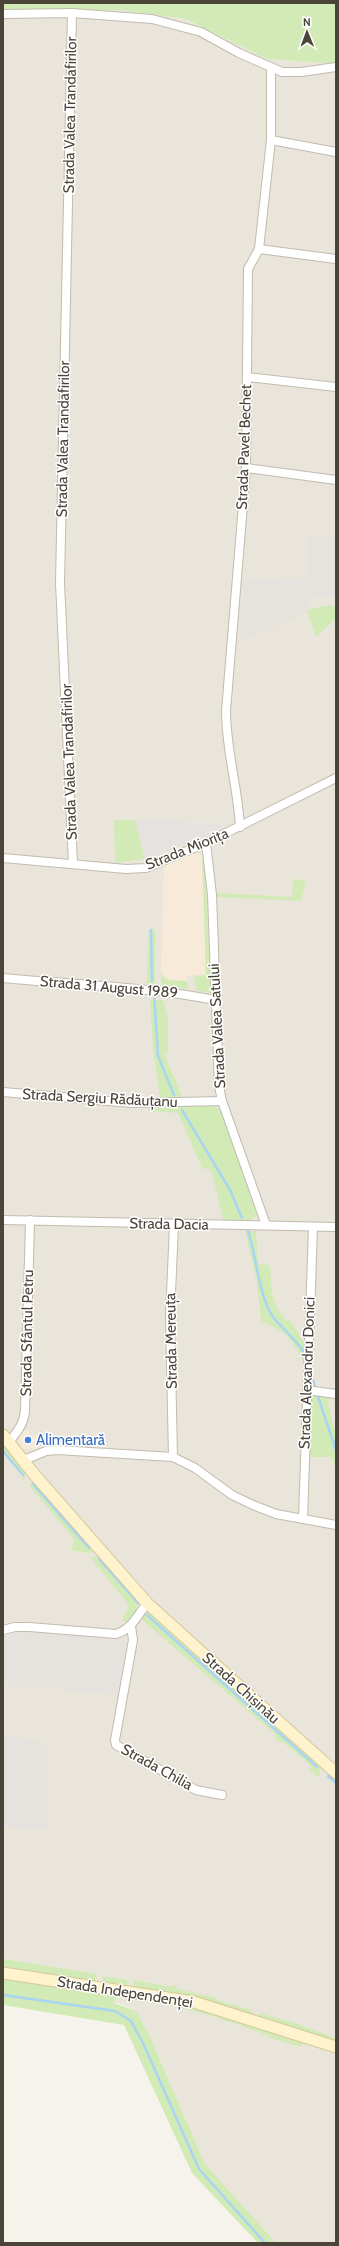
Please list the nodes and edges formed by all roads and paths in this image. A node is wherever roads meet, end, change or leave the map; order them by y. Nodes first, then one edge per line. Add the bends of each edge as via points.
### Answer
1 (72, 13) junction
2 (3, 14) edge
3 (336, 67) edge
4 (271, 68) junction
5 (271, 140) junction
6 (336, 152) edge
7 (259, 249) junction
8 (336, 259) edge
9 (246, 377) junction
10 (336, 386) edge
11 (246, 468) junction
12 (336, 480) edge
13 (336, 778) edge
14 (240, 827) junction
15 (206, 843) junction
16 (3, 858) edge
17 (73, 864) junction
18 (3, 978) edge
19 (215, 1000) junction
20 (3, 1092) edge
21 (222, 1101) junction
22 (3, 1220) edge
23 (30, 1220) junction
24 (174, 1225) junction
25 (266, 1225) junction
26 (313, 1226) junction
27 (336, 1227) edge
28 (306, 1390) junction
29 (336, 1394) edge
30 (6, 1438) edge
31 (173, 1457) junction
32 (24, 1460) junction
33 (302, 1519) junction
34 (336, 1525) edge
35 (147, 1603) junction
36 (131, 1626) junction
37 (3, 1630) edge
38 (336, 1773) edge
39 (222, 1795) dead end
40 (3, 1973) edge
41 (336, 2047) edge

1 - 2 street
1 - 4 street via 152,19 201,32
1 - 17 street, Strada Valea Trandafirilor via 60,583
3 - 4 street via 301,72 282,72
4 - 5 street, Strada Pavel Bechet
5 - 6 street
5 - 7 street, Strada Pavel Bechet
7 - 8 street
7 - 9 street, Strada Pavel Bechet via 248,269
9 - 10 street
9 - 11 street, Strada Pavel Bechet
11 - 12 street
11 - 14 street, Strada Pavel Bechet via 226,711 227,732 239,800
13 - 14 street, Strada Miorița
14 - 15 street, Strada Miorița
15 - 17 street, Strada Miorița via 146,868 126,869
15 - 19 street, Strada Valea Satului via 212,895
16 - 17 street, Strada Miorița
18 - 19 street, Strada 31 August 1989 via 158,990
19 - 21 street, Strada Valea Satului
20 - 21 street, Strada Sergiu Rădăuțanu via 132,1103
21 - 25 street, Strada Valea Satului
22 - 23 street, Strada Dacia
23 - 24 street, Strada Dacia
23 - 30 street, Strada Sfântul Petru via 26,1411 22,1424
24 - 25 street, Strada Dacia
24 - 31 street, Strada Mereuța via 170,1294
25 - 26 street, Strada Dacia
26 - 27 street, Strada Dacia
26 - 28 street, Strada Alexandru Donici
28 - 29 street
28 - 33 street, Strada Alexandru Donici
30 - 32 street, Strada Chișinău
31 - 32 street via 57,1450 46,1451
31 - 33 street via 195,1468 232,1495 276,1514
32 - 35 street, Strada Chișinău via 100,1552
33 - 34 street
35 - 36 street
35 - 38 street, Strada Chișinău
36 - 37 street via 116,1634 15,1627
36 - 39 street, Strada Chilia via 133,1640 115,1740 120,1749 196,1790
40 - 41 street, Strada Independenței via 194,2002

